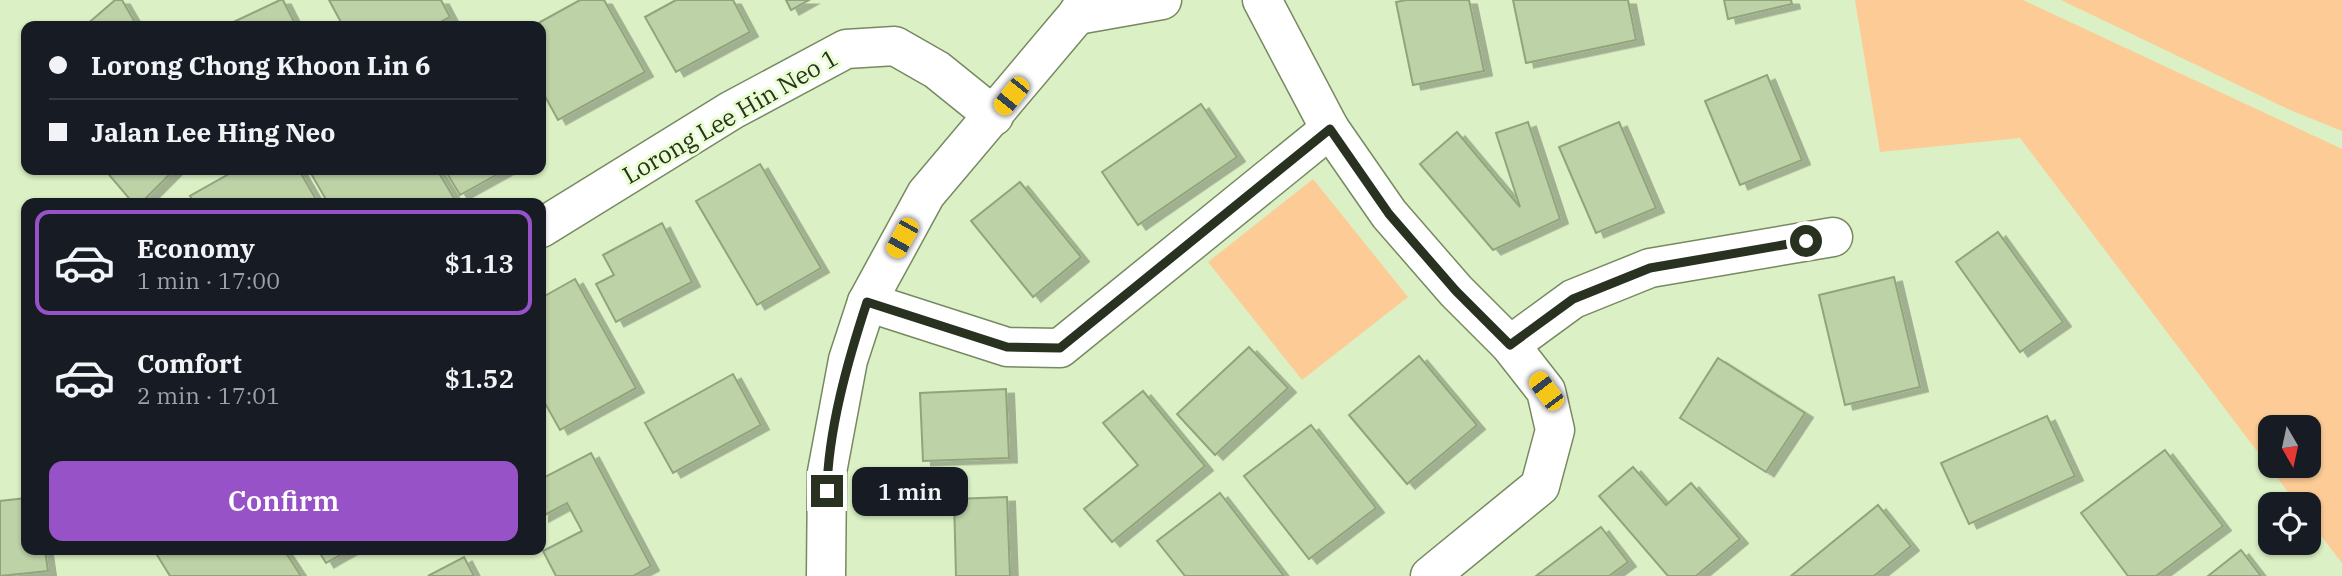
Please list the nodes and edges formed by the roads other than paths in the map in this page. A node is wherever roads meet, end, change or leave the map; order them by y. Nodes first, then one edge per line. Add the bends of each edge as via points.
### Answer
1 (1162, 0) edge
2 (1262, 0) edge
3 (1082, 8) edge
4 (994, 116) junction
5 (1330, 129) junction
6 (546, 225) edge
7 (1833, 237) dead end
8 (867, 302) junction
9 (1510, 345) junction
10 (826, 576) edge
11 (1430, 576) edge

1 - 3 street
2 - 5 street
3 - 4 street
4 - 6 street, Lorong Lee Hin Neo 1 via 937,70 895,46 846,49 732,110
4 - 8 street via 926,194
5 - 8 street via 1060,348 1007,347
5 - 9 street via 1389,214
7 - 9 street via 1650,268 1573,299
8 - 10 street via 848,360 827,472
9 - 11 street via 1546,391 1556,430 1541,486

